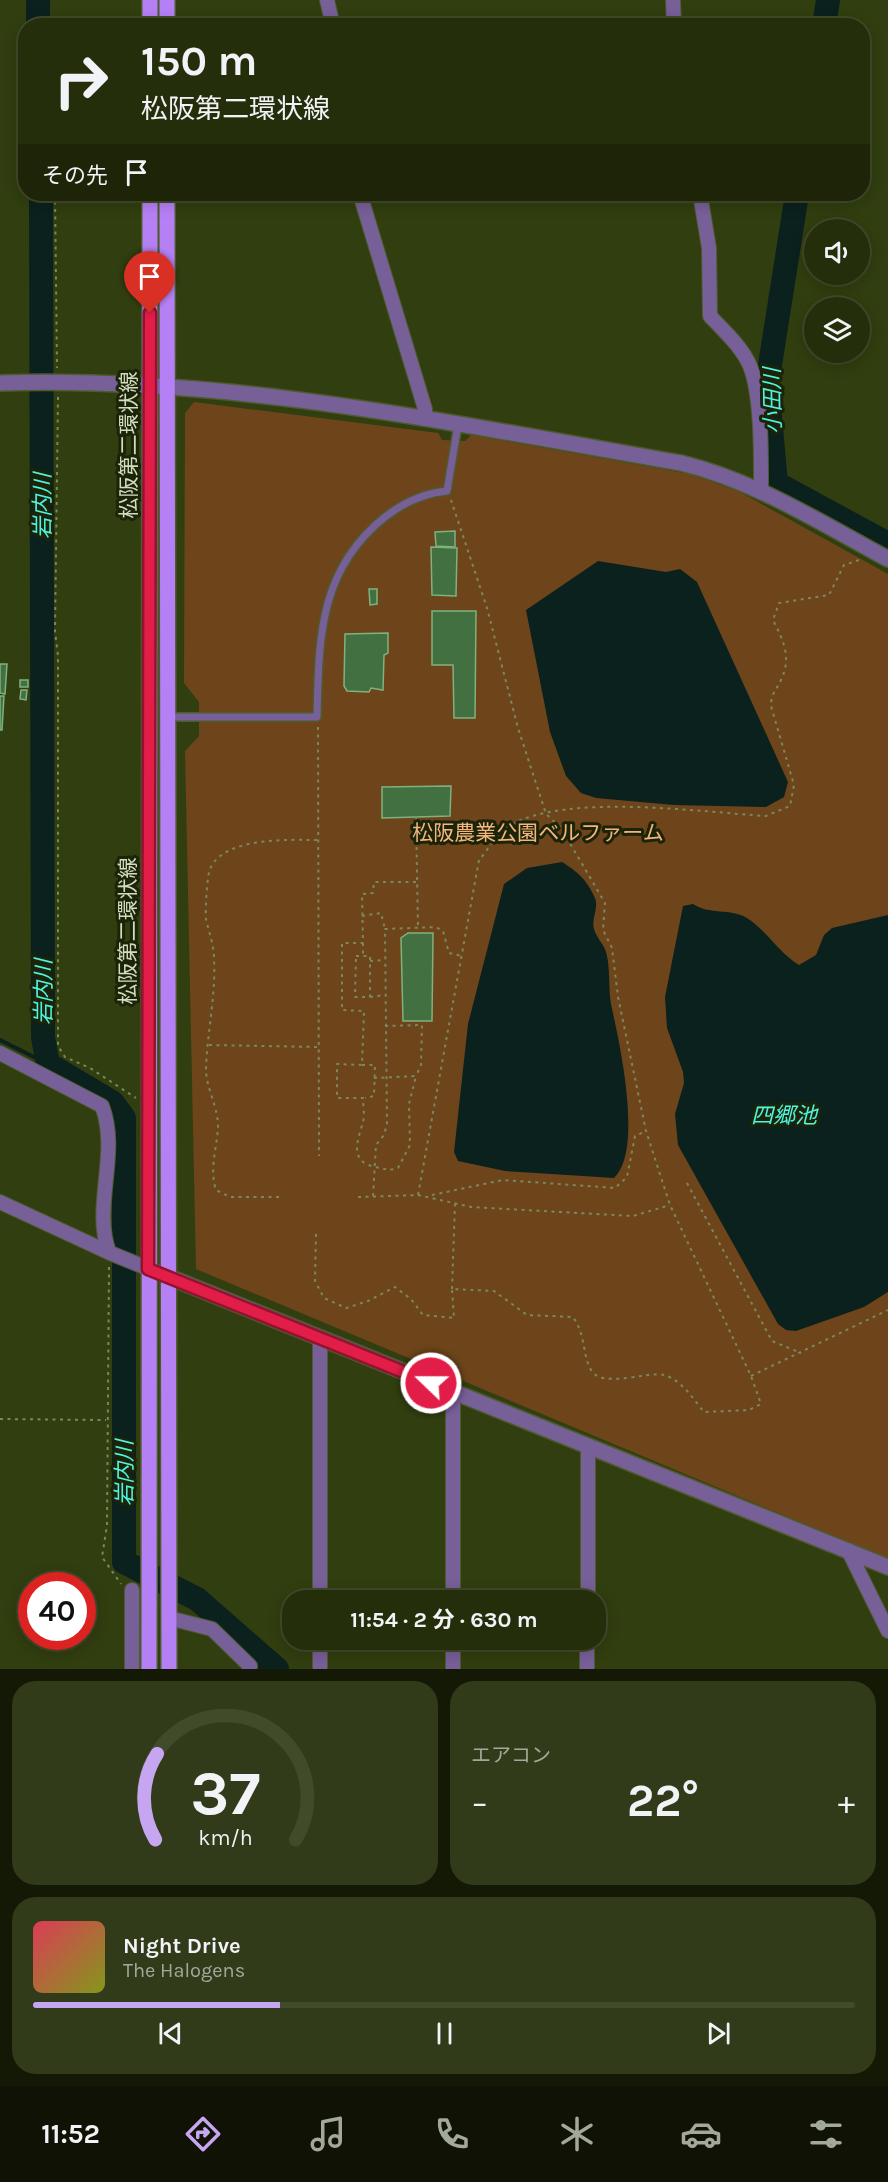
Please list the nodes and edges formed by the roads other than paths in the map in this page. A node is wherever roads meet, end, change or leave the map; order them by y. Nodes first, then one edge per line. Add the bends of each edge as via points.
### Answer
1 (150, 0) edge
2 (167, 0) edge
3 (327, 0) edge
4 (674, 0) edge
5 (150, 18) edge
6 (167, 18) edge
7 (331, 18) edge
8 (674, 18) edge
9 (150, 201) edge
10 (167, 201) edge
11 (362, 201) edge
12 (701, 201) edge
13 (0, 383) edge
14 (150, 385) junction
15 (167, 386) junction
16 (425, 419) junction
17 (458, 425) junction
18 (760, 490) junction
19 (888, 560) edge
20 (169, 717) junction
21 (0, 1053) edge
22 (0, 1202) edge
23 (109, 1253) junction
24 (142, 1266) junction
25 (170, 1277) junction
26 (320, 1339) junction
27 (453, 1391) junction
28 (588, 1446) junction
29 (848, 1550) junction
30 (888, 1567) edge
31 (132, 1590) road end
32 (320, 1590) edge
33 (453, 1590) edge
34 (588, 1590) edge
35 (169, 1618) junction
36 (888, 1631) edge
37 (320, 1650) edge
38 (453, 1650) edge
39 (587, 1650) edge
40 (320, 1667) dead end
41 (132, 1669) edge
42 (149, 1669) edge
43 (169, 1669) edge
44 (249, 1669) edge
45 (453, 1669) edge
46 (587, 1669) edge

1 - 5 main road
2 - 6 main road
3 - 7 street
4 - 8 street
9 - 14 main road, 松阪第二環状線
10 - 15 main road, 松阪第二環状線
11 - 16 street
12 - 18 street via 709,248 710,316 749,366 755,388
13 - 14 street
14 - 15 street
14 - 24 main road, 松阪第二環状線 via 149,1102
15 - 16 street via 281,397
15 - 20 main road, 松阪第二環状線
16 - 17 street
17 - 18 street via 681,463
17 - 20 lane via 447,491 430,492 392,511 355,547 334,580 319,647 317,717
18 - 19 street
20 - 25 main road, 松阪第二環状線
21 - 23 street via 102,1106 109,1124 103,1222
22 - 23 street
23 - 24 street
24 - 25 street
24 - 42 main road, 松阪第二環状線
25 - 26 street
25 - 35 main road, 松阪第二環状線
26 - 27 street
26 - 32 street
27 - 28 street
27 - 33 street
28 - 29 street
28 - 34 street
29 - 30 street
29 - 36 street
31 - 41 street
35 - 43 main road, 松阪第二環状線
35 - 44 street via 212,1629
37 - 40 street
38 - 45 street
39 - 46 street

